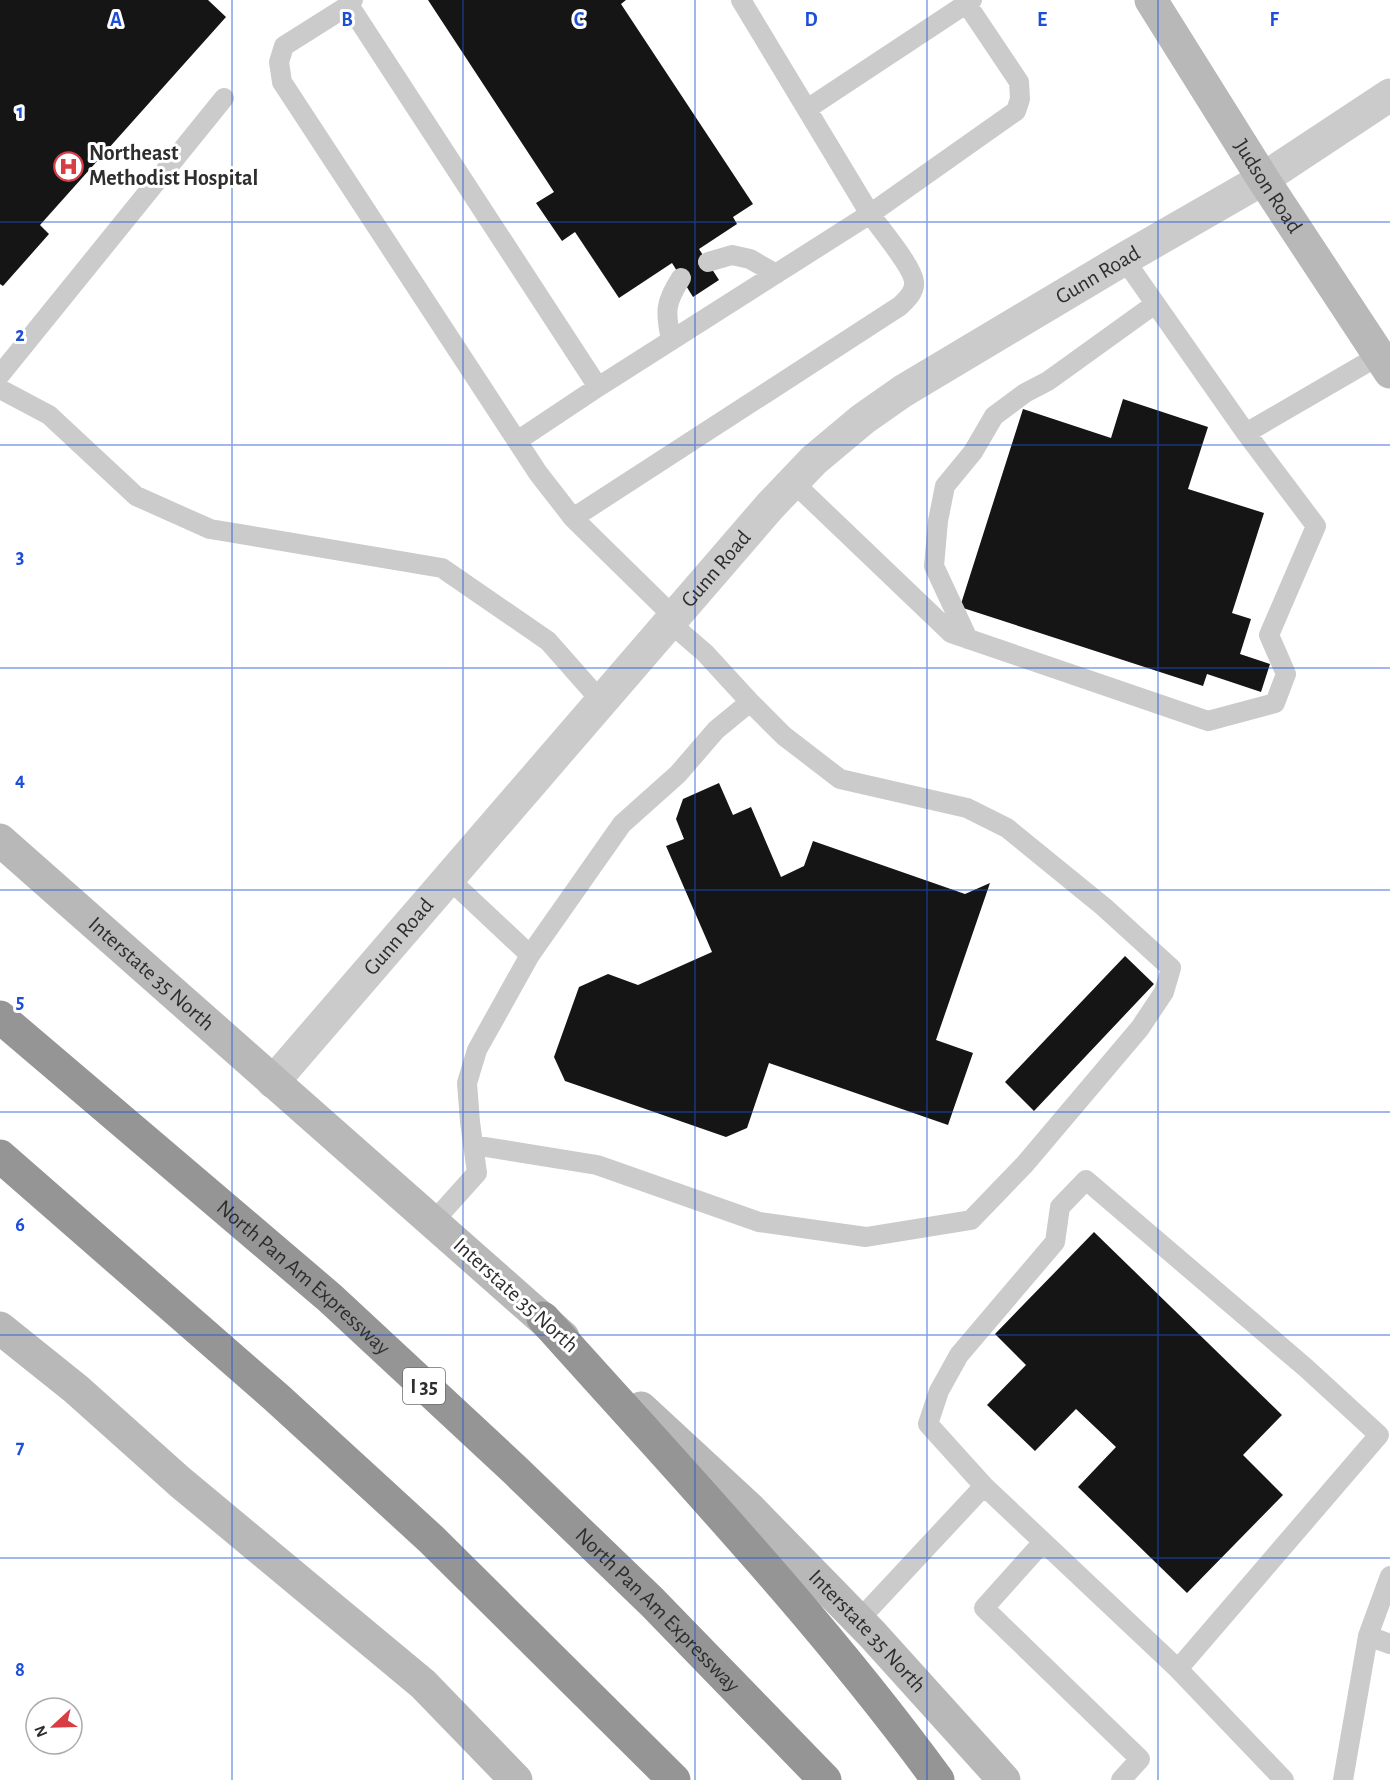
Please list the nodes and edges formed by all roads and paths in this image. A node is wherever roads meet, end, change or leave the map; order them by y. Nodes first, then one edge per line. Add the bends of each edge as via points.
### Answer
1 (741, 0) edge
2 (1151, 0) edge
3 (968, 1) edge
4 (351, 2) edge
5 (1390, 95) edge
6 (224, 98) dead end
7 (807, 109) junction
8 (1263, 179) junction
9 (870, 214) junction
10 (1124, 259) junction
11 (708, 262) dead end
12 (776, 273) junction
13 (681, 278) dead end
14 (1155, 304) junction
15 (672, 340) junction
16 (1385, 363) edge
17 (0, 375) edge
18 (598, 387) junction
19 (0, 389) edge
20 (1246, 433) junction
21 (517, 441) junction
22 (793, 482) junction
23 (573, 518) junction
24 (671, 619) junction
25 (968, 639) junction
26 (601, 701) junction
27 (750, 702) junction
28 (0, 840) edge
29 (448, 878) junction
30 (531, 955) junction
31 (0, 1017) edge
32 (273, 1082) junction
33 (473, 1146) junction
34 (0, 1156) edge
35 (434, 1222) junction
36 (543, 1318) junction
37 (0, 1328) edge
38 (984, 1486) junction
39 (1043, 1542) junction
40 (1390, 1576) edge
41 (858, 1621) junction
42 (1368, 1636) junction
43 (1390, 1644) edge
44 (1178, 1670) junction
45 (516, 1780) edge
46 (674, 1780) edge
47 (825, 1780) edge
48 (938, 1780) edge
49 (1004, 1780) edge
50 (1121, 1780) edge
51 (1284, 1780) edge
52 (1343, 1780) edge

1 - 7 lane
2 - 8 main road, Judson Road
3 - 7 lane
3 - 9 lane via 1018,82 1020,99 1016,111
4 - 18 lane
4 - 21 lane via 285,46 279,62 282,82
5 - 8 street, Gunn Road
6 - 17 lane
7 - 9 lane
8 - 10 street, Gunn Road
8 - 16 main road, Judson Road
9 - 12 lane
9 - 23 lane via 908,267 914,282 911,294 900,306
10 - 14 lane
10 - 22 street, Gunn Road via 903,391 863,419
11 - 12 lane via 732,255 750,259
12 - 15 lane
13 - 15 lane via 669,296 667,319
14 - 20 lane
14 - 25 lane via 994,416 973,452 945,486 934,566
15 - 18 lane
16 - 20 lane
18 - 21 lane
19 - 26 lane via 49,415 136,496 210,529 442,568 548,641
20 - 25 lane via 1316,525 1269,635 1286,674 1275,703 1208,721
21 - 23 lane
22 - 24 street, Gunn Road
22 - 25 lane via 951,633
23 - 24 lane
24 - 26 street, Gunn Road
24 - 27 lane
26 - 29 street, Gunn Road
27 - 30 lane via 716,730 678,774 622,824
27 - 33 lane via 784,736 840,779 967,808 1007,828 1172,968 1164,992 1140,1028 1077,1104 971,1220 866,1237 759,1222 597,1165
28 - 32 main road, Interstate 35 North
29 - 30 lane
29 - 32 street, Gunn Road
30 - 33 lane via 477,1050 467,1083
31 - 47 highway, North Pan Am Expressway / I 35 via 330,1298 652,1602
32 - 35 main road, Interstate 35 North
33 - 35 lane via 477,1173
34 - 46 highway via 277,1398 422,1532
35 - 36 main road, Interstate 35 North
36 - 41 main road, Interstate 35 North via 748,1507
36 - 48 highway via 846,1659
37 - 45 main road via 423,1684
38 - 39 lane
38 - 41 lane
38 - 44 lane via 928,1424 939,1390 959,1355 1054,1242 1060,1207 1086,1180 1306,1368 1379,1436
39 - 44 lane
39 - 50 lane via 984,1608 1140,1759
40 - 42 lane
41 - 49 main road, Interstate 35 North
42 - 43 lane
42 - 52 lane
44 - 51 lane

